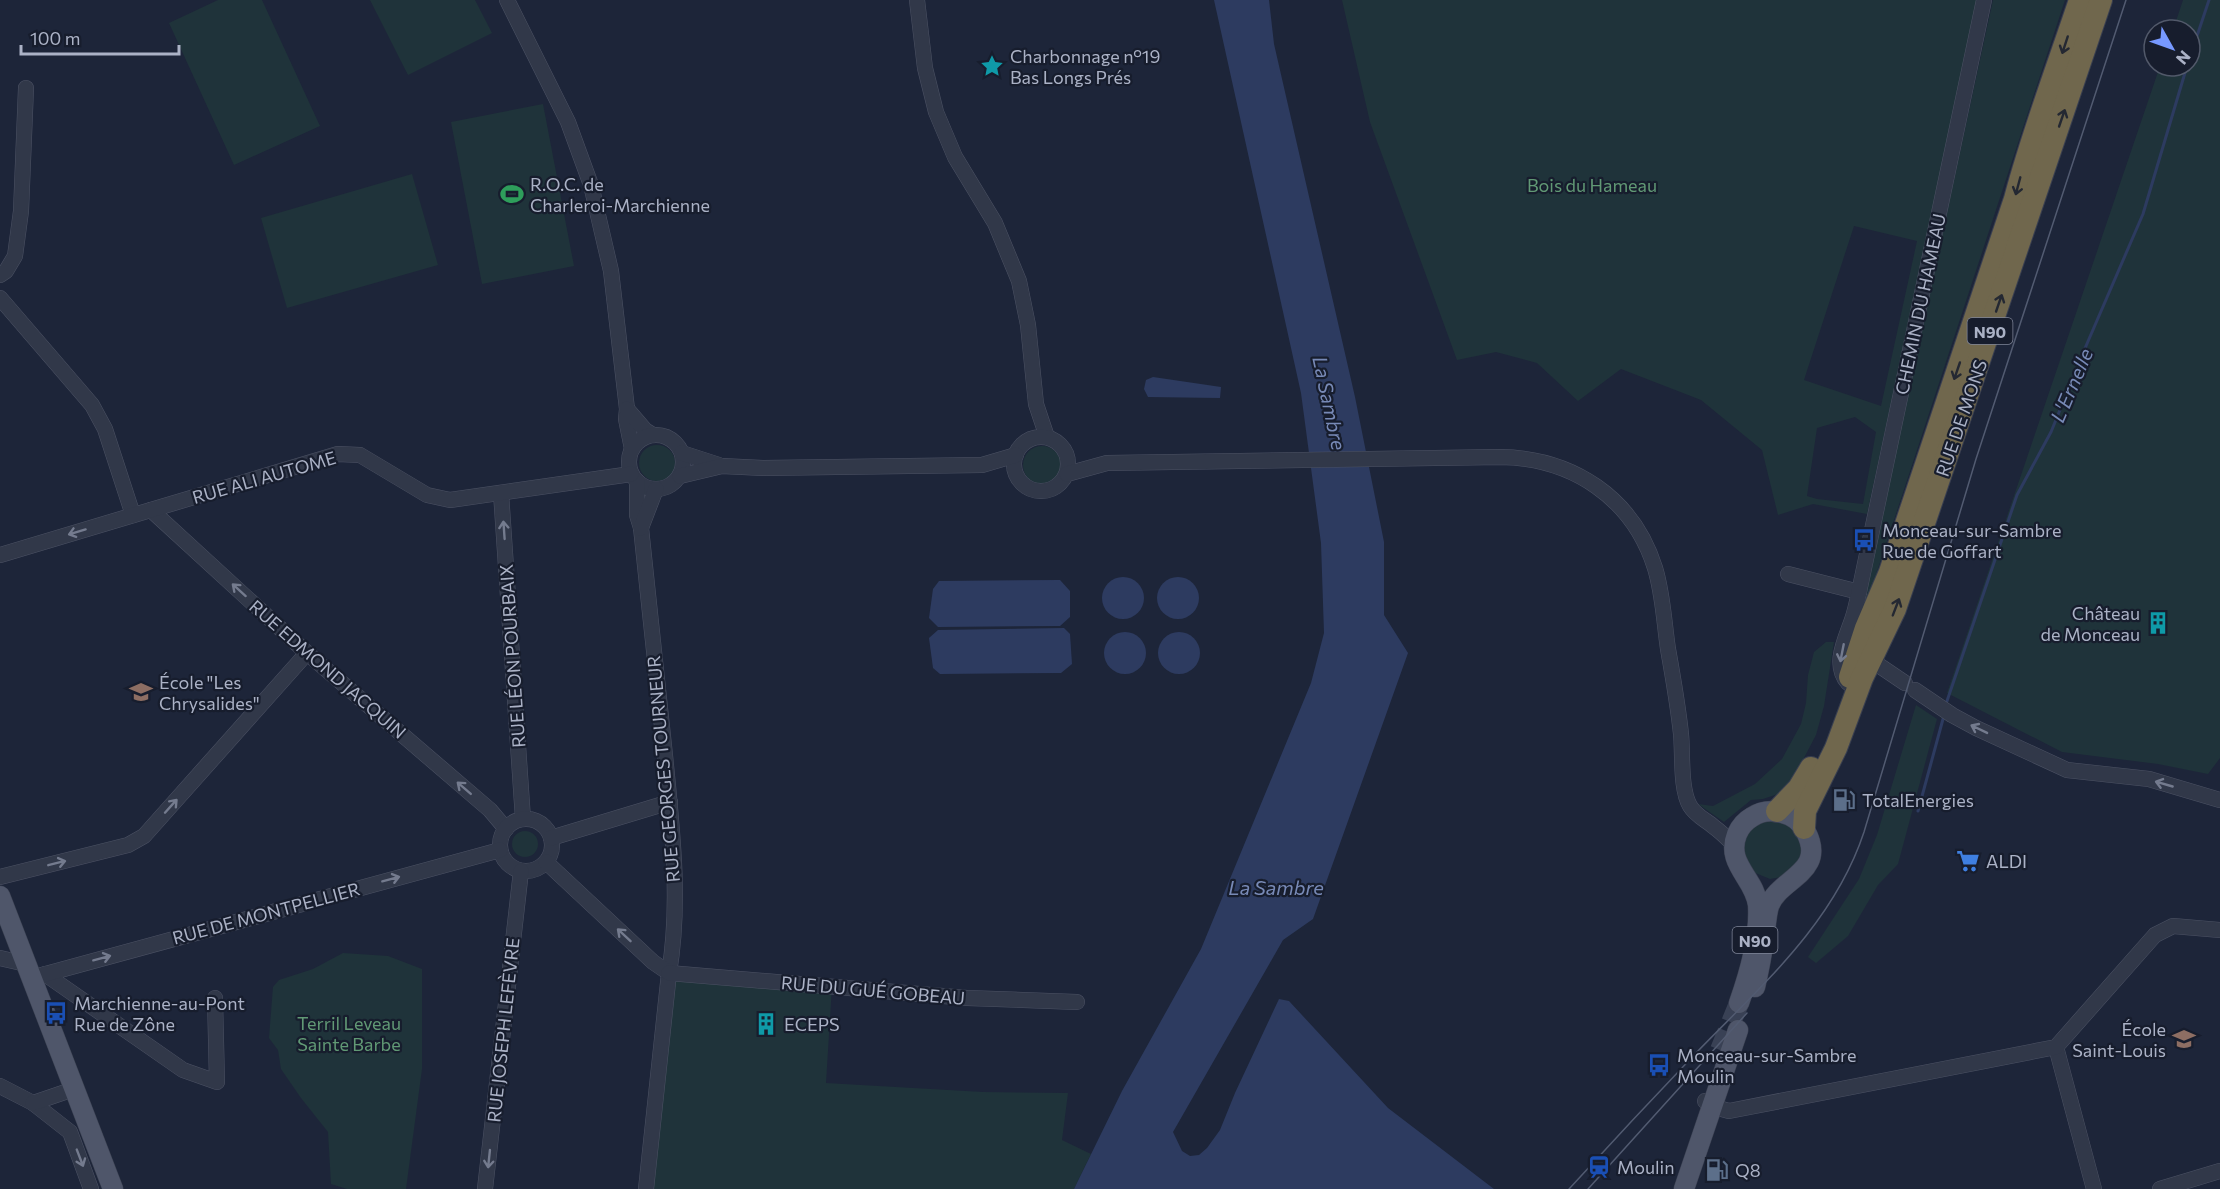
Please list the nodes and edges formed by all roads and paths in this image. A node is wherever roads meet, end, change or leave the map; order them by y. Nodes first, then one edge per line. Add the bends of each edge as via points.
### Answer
1 (507, 0) edge
2 (917, 0) edge
3 (1984, 0) edge
4 (2080, 0) edge
5 (2101, 0) edge
6 (26, 88) dead end
7 (3, 273) edge
8 (0, 298) edge
9 (1036, 404) junction
10 (627, 409) junction
11 (653, 435) junction
12 (1047, 437) junction
13 (632, 449) junction
14 (1020, 449) junction
15 (682, 453) junction
16 (1066, 453) junction
17 (1107, 463) junction
18 (982, 465) junction
19 (722, 466) junction
20 (1016, 474) junction
21 (1067, 474) junction
22 (680, 476) junction
23 (634, 478) junction
24 (656, 489) junction
25 (501, 493) junction
26 (151, 510) junction
27 (133, 515) junction
28 (641, 528) junction
29 (0, 555) edge
30 (1788, 574) dead end
31 (1859, 592) junction
32 (1860, 614) junction
33 (307, 653) junction
34 (1865, 653) junction
35 (1848, 683) junction
36 (2220, 800) edge
37 (669, 802) junction
38 (1777, 811) junction
39 (523, 819) junction
40 (1804, 828) junction
41 (506, 829) junction
42 (1737, 837) junction
43 (551, 838) junction
44 (500, 850) junction
45 (546, 862) junction
46 (521, 871) junction
47 (0, 876) edge
48 (1746, 877) junction
49 (1788, 884) junction
50 (0, 896) edge
51 (2220, 930) edge
52 (0, 958) edge
53 (34, 972) junction
54 (669, 974) junction
55 (1755, 987) tunnel mouth
56 (214, 998) dead end
57 (1077, 1002) dead end
58 (1739, 1003) tunnel mouth
59 (1738, 1030) dead end
60 (2056, 1047) junction
61 (1720, 1050) tunnel mouth
62 (0, 1086) edge
63 (74, 1089) junction
64 (33, 1103) junction
65 (1708, 1104) junction
66 (79, 1129) junction
67 (2220, 1171) edge
68 (91, 1189) edge
69 (113, 1189) edge
70 (485, 1189) edge
71 (646, 1189) edge
72 (1684, 1189) edge
73 (2094, 1189) edge
74 (2160, 1189) edge

1 - 10 street via 568,122 591,185 611,271
2 - 9 street via 925,68 936,112 955,157 995,223 1019,282
3 - 31 street, CHEMIN DU HAMEAU
4 -> 32 highway, RUE DE MONS / N90 via 1890,572
34 -> 5 highway, RUE DE MONS / N90 via 1895,609 1906,579
6 - 7 street via 21,211 15,256
8 - 27 street via 92,405 105,429
9 - 12 street
9 - 14 street
10 - 11 street
10 - 13 street
11 - 13 street via 640,440
11 - 15 street via 672,439
12 - 14 street via 1035,437
12 - 16 street
13 - 23 street via 629,465
14 - 18 street
14 - 20 street via 1014,461
15 - 19 street
15 - 22 street
16 - 17 street
16 - 21 street
17 - 21 street
17 - 42 street via 1500,456 1543,461 1579,475 1623,511 1643,540 1656,571 1681,732 1686,795 1690,806 1704,820
18 - 19 street
18 - 20 street
19 - 22 street
20 - 21 street via 1026,487 1042,491 1057,486
22 - 24 street via 672,485
23 - 24 street via 645,487
23 - 25 street, RUE ALI AUTOME
23 - 28 street, RUE GEORGES TOURNEUR
24 - 28 street, RUE GEORGES TOURNEUR
25 - 26 street, RUE ALI AUTOME via 450,501 427,495 360,455 338,454
39 -> 25 street, RUE LÉON POURBAIX
26 - 27 street, RUE ALI AUTOME
33 -> 26 street, RUE EDMOND JACQUIN
27 -> 29 street, RUE ALI AUTOME
28 - 37 street, RUE GEORGES TOURNEUR
30 - 31 street
31 - 32 street, CHEMIN DU HAMEAU
32 - 34 highway, RUE DE MONS / N90
32 -> 35 street, CHEMIN DU HAMEAU via 1846,630 1840,666
41 -> 33 street, RUE EDMOND JACQUIN via 490,810
47 -> 33 street via 128,845 144,836
34 - 35 highway, RUE DE MONS / N90
36 -> 34 street via 2149,779 2067,770 1952,715
34 - 40 highway, RUE DE MONS / N90 via 1859,685 1836,748 1805,812
35 - 38 highway, RUE DE MONS / N90 via 1827,738 1799,789
37 - 43 street
37 - 54 street, RUE GEORGES TOURNEUR via 674,856
38 - 40 main road via 1797,820
38 - 42 main road, RUE DE MONS / N90 via 1760,813 1745,822
39 - 41 street
39 - 43 street via 542,825
40 - 49 main road, RUE DE MONS / N90 via 1810,845 1808,862
41 - 44 street via 500,839
42 - 48 main road, N90 via 1735,859
43 - 45 street
44 - 46 street via 503,859
53 -> 44 street, RUE DE MONTPELLIER
45 - 46 street via 537,869
54 -> 45 street
46 -> 70 street, RUE JOSEPH LEFÈVRE
48 - 49 main road via 1766,887
48 - 58 main road, N90 via 1758,904 1750,966
49 - 55 main road, RUE DE MONS / N90 via 1775,894 1769,907
50 - 53 main road
51 - 60 street via 2173,926 2155,934
52 - 53 street
53 - 56 street via 183,1070 217,1082
53 - 63 main road
54 - 57 street, RUE DU GUÉ GOBEAU via 967,998
54 - 71 street, RUE GEORGES TOURNEUR
59 - 65 main road
60 - 65 street via 1729,1110
60 - 73 street
61 - 65 main road via 1706,1089
62 - 64 street
63 - 64 street
63 - 66 main road
64 - 66 street
65 - 72 main road
66 -> 68 street
66 - 69 main road
67 - 74 street

